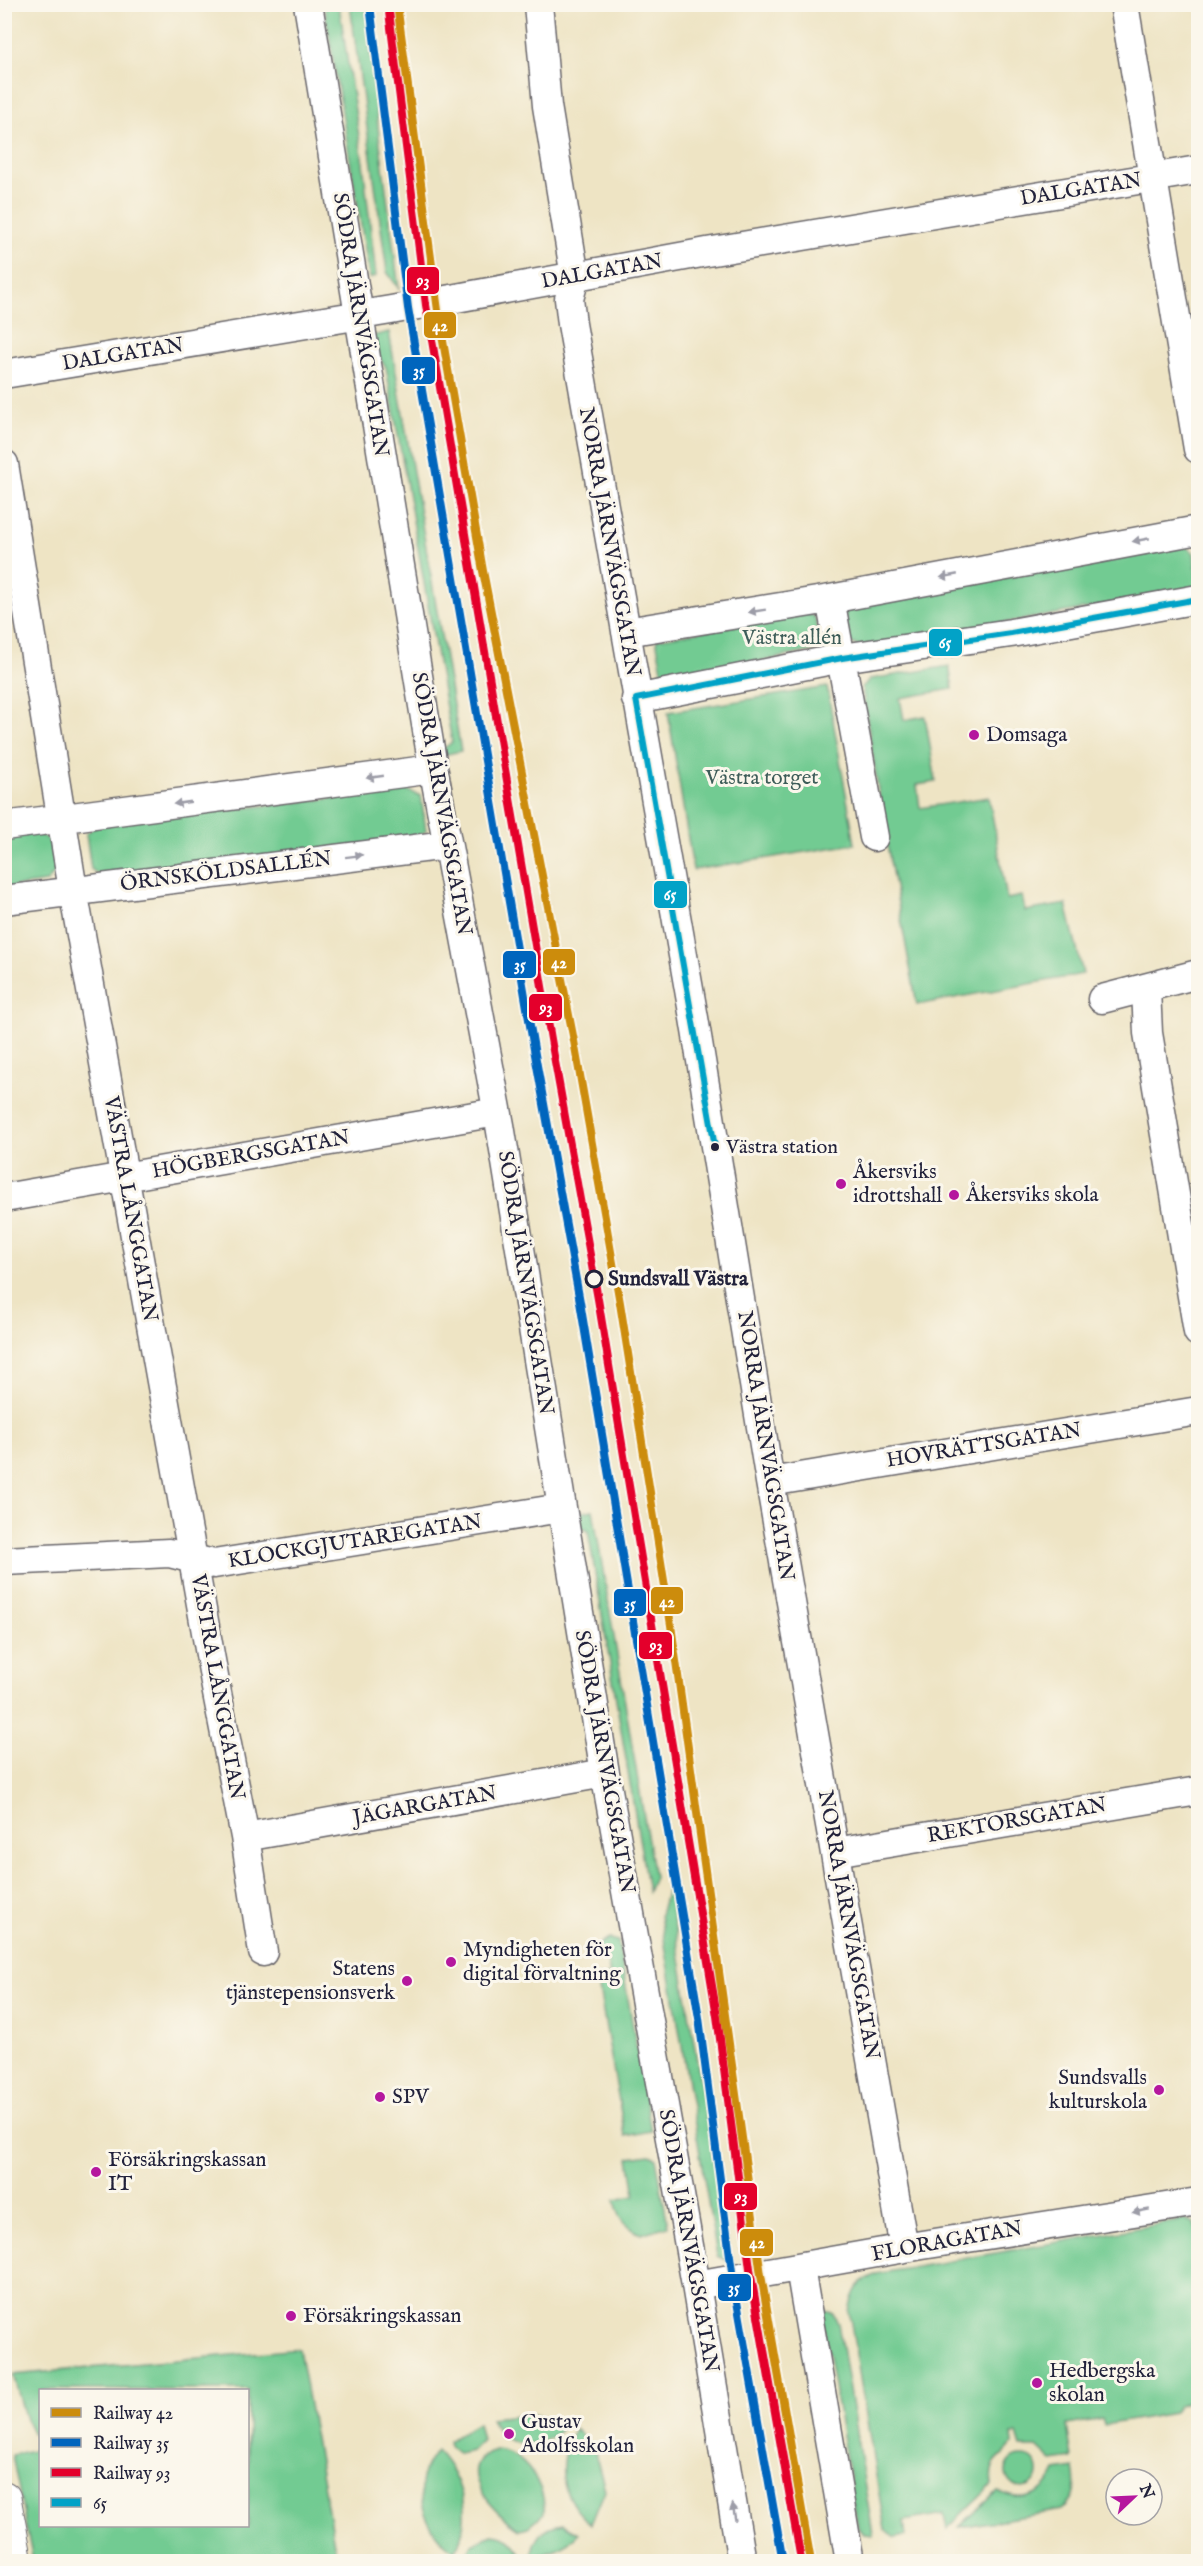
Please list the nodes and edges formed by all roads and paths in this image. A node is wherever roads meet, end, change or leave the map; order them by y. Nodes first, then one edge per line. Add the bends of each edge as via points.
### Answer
1 (308, 4) edge
2 (538, 4) edge
3 (1124, 4) edge
4 (1198, 170) edge
5 (1153, 178) junction
6 (575, 277) junction
7 (358, 315) junction
8 (4, 374) edge
9 (1198, 449) edge
10 (4, 464) edge
11 (1198, 530) edge
12 (830, 599) junction
13 (1198, 600) edge
14 (626, 632) junction
15 (842, 658) junction
16 (636, 699) junction
17 (434, 769) junction
18 (62, 819) junction
19 (4, 826) edge
20 (874, 837) dead end
21 (447, 845) junction
22 (73, 890) junction
23 (4, 900) edge
24 (1198, 974) edge
25 (1146, 989) junction
26 (1102, 999) dead end
27 (497, 1112) junction
28 (123, 1178) junction
29 (4, 1198) edge
30 (1198, 1332) edge
31 (1198, 1411) edge
32 (770, 1482) junction
33 (561, 1508) junction
34 (194, 1560) junction
35 (4, 1561) edge
36 (605, 1773) junction
37 (1198, 1791) edge
38 (245, 1837) junction
39 (835, 1852) junction
40 (263, 1952) dead end
41 (1198, 2202) edge
42 (904, 2248) junction
43 (800, 2268) junction
44 (696, 2285) junction
45 (4, 2498) edge
46 (16, 2562) edge
47 (742, 2562) edge
48 (850, 2562) edge

1 - 7 street, SÖDRA JÄRNVÄGSGATAN
2 - 6 street, NORRA JÄRNVÄGSGATAN via 547,106
3 - 5 street
4 - 5 street, DALGATAN
5 - 6 street, DALGATAN
5 - 9 street
6 - 7 street, DALGATAN
6 - 14 street, NORRA JÄRNVÄGSGATAN via 569,299 572,324
7 - 8 street, DALGATAN
7 - 17 street, SÖDRA JÄRNVÄGSGATAN
10 - 18 street, VÄSTRA LÅNGGATAN
11 -> 12 street
12 -> 14 street
12 - 15 street
13 - 15 street
14 - 16 street, NORRA JÄRNVÄGSGATAN
15 - 16 street
15 - 20 street
16 - 32 street, NORRA JÄRNVÄGSGATAN via 694,1018
17 -> 18 street
17 - 21 street, SÖDRA JÄRNVÄGSGATAN
18 - 19 street
18 - 22 street, VÄSTRA LÅNGGATAN
22 -> 21 street, ÖRNSKÖLDSALLÉN
21 - 27 street, SÖDRA JÄRNVÄGSGATAN
22 - 23 street, ÖRNSKÖLDSALLÉN
22 - 28 street, VÄSTRA LÅNGGATAN
24 - 25 street
25 - 26 street
25 - 30 street via 1148,1033
27 - 28 street, HÖGBERGSGATAN
27 - 33 street, SÖDRA JÄRNVÄGSGATAN
28 - 29 street, HÖGBERGSGATAN
28 - 34 street, VÄSTRA LÅNGGATAN
31 - 32 street, HOVRÄTTSGATAN
32 - 39 street, NORRA JÄRNVÄGSGATAN
33 - 34 street, KLOCKGJUTAREGATAN via 214,1564
33 - 36 street, SÖDRA JÄRNVÄGSGATAN
34 - 35 street, KLOCKGJUTAREGATAN via 169,1553
34 - 38 street, VÄSTRA LÅNGGATAN
36 - 38 street, JÄGARGATAN
36 - 44 street, SÖDRA JÄRNVÄGSGATAN
37 - 39 street, REKTORSGATAN
38 - 40 street, VÄSTRA LÅNGGATAN
39 - 42 street, NORRA JÄRNVÄGSGATAN
41 -> 42 street, FLORAGATAN
42 - 43 street, FLORAGATAN
43 - 44 street, FLORAGATAN
43 - 48 street
47 -> 44 street, SÖDRA JÄRNVÄGSGATAN
45 - 46 highway

